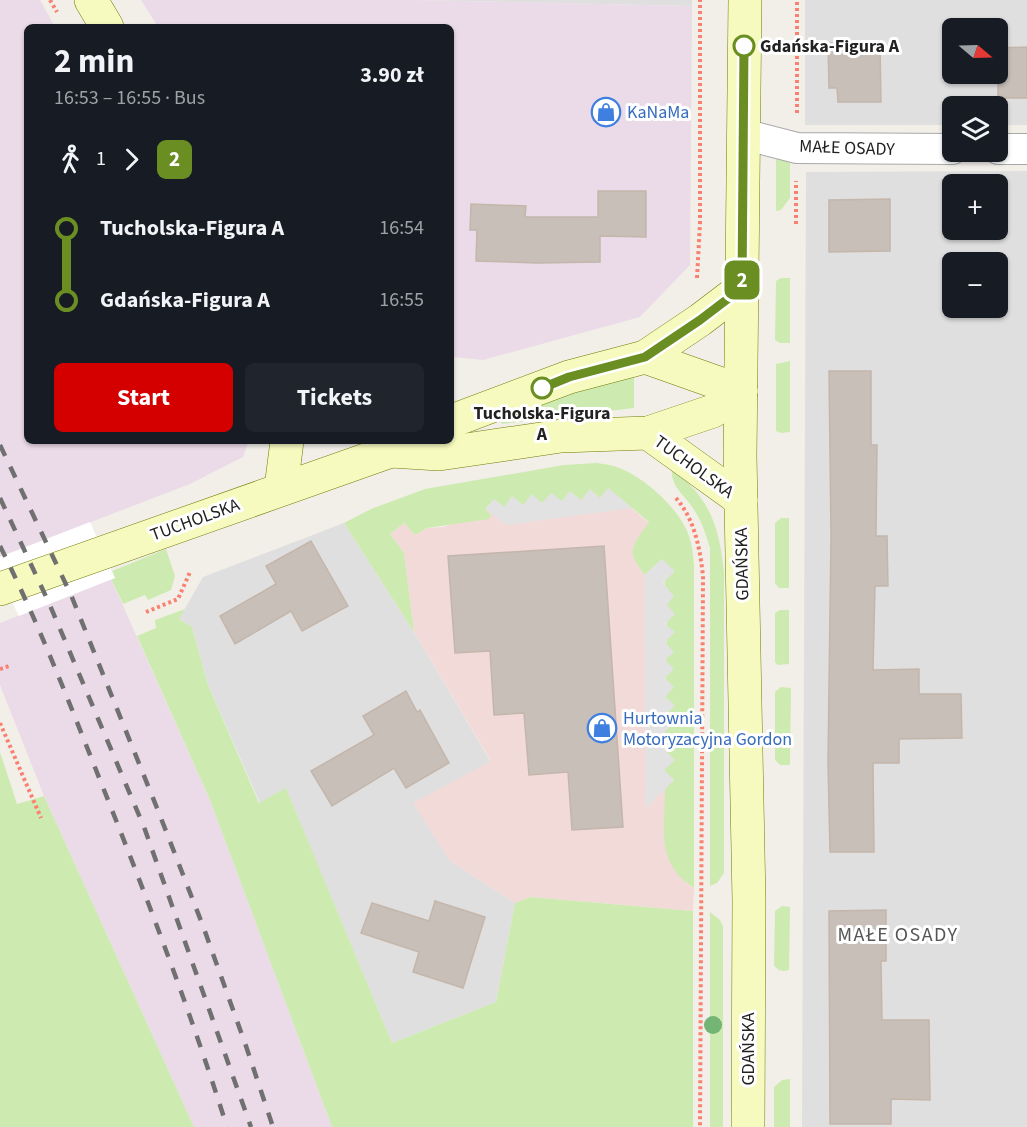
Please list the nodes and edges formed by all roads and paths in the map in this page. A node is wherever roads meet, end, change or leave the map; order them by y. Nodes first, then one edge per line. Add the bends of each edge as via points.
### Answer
1 (92, 0) edge
2 (700, 0) edge
3 (745, 0) edge
4 (797, 0) edge
5 (105, 24) edge
6 (796, 117) dead end
7 (743, 134) junction
8 (942, 149) edge
9 (1008, 149) edge
10 (1027, 149) edge
11 (796, 179) dead end
12 (796, 224) dead end
13 (695, 282) dead end
14 (742, 288) junction
15 (645, 357) junction
16 (741, 391) junction
17 (454, 420) edge
18 (648, 434) junction
19 (287, 444) edge
20 (394, 444) edge
21 (281, 488) junction
22 (669, 491) dead end
23 (741, 500) junction
24 (190, 572) dead end
25 (0, 589) edge
26 (146, 612) dead end
27 (9, 666) dead end
28 (0, 669) edge
29 (0, 723) edge
30 (41, 818) dead end
31 (700, 1127) edge
32 (748, 1127) edge

1 - 5 main road
2 - 13 path via 700,223
3 - 7 main road, GDAŃSKA
4 - 6 path
7 - 8 street, MAŁE OSADY via 797,148
7 - 14 main road, GDAŃSKA
9 - 10 street
11 - 12 path
14 - 15 main road
14 - 16 main road, GDAŃSKA
15 - 16 main road
15 - 17 main road via 569,377
16 - 18 main road, TUCHOLSKA via 713,411
16 - 23 main road, GDAŃSKA
18 - 20 main road, TUCHOLSKA via 561,436 439,454
18 - 23 main road, TUCHOLSKA
19 - 21 main road
20 - 21 main road, TUCHOLSKA
21 - 25 main road, TUCHOLSKA
22 - 31 path via 682,505 699,543 703,576
23 - 32 main road, GDAŃSKA via 749,900
24 - 26 path via 178,599
27 - 28 path
29 - 30 path

